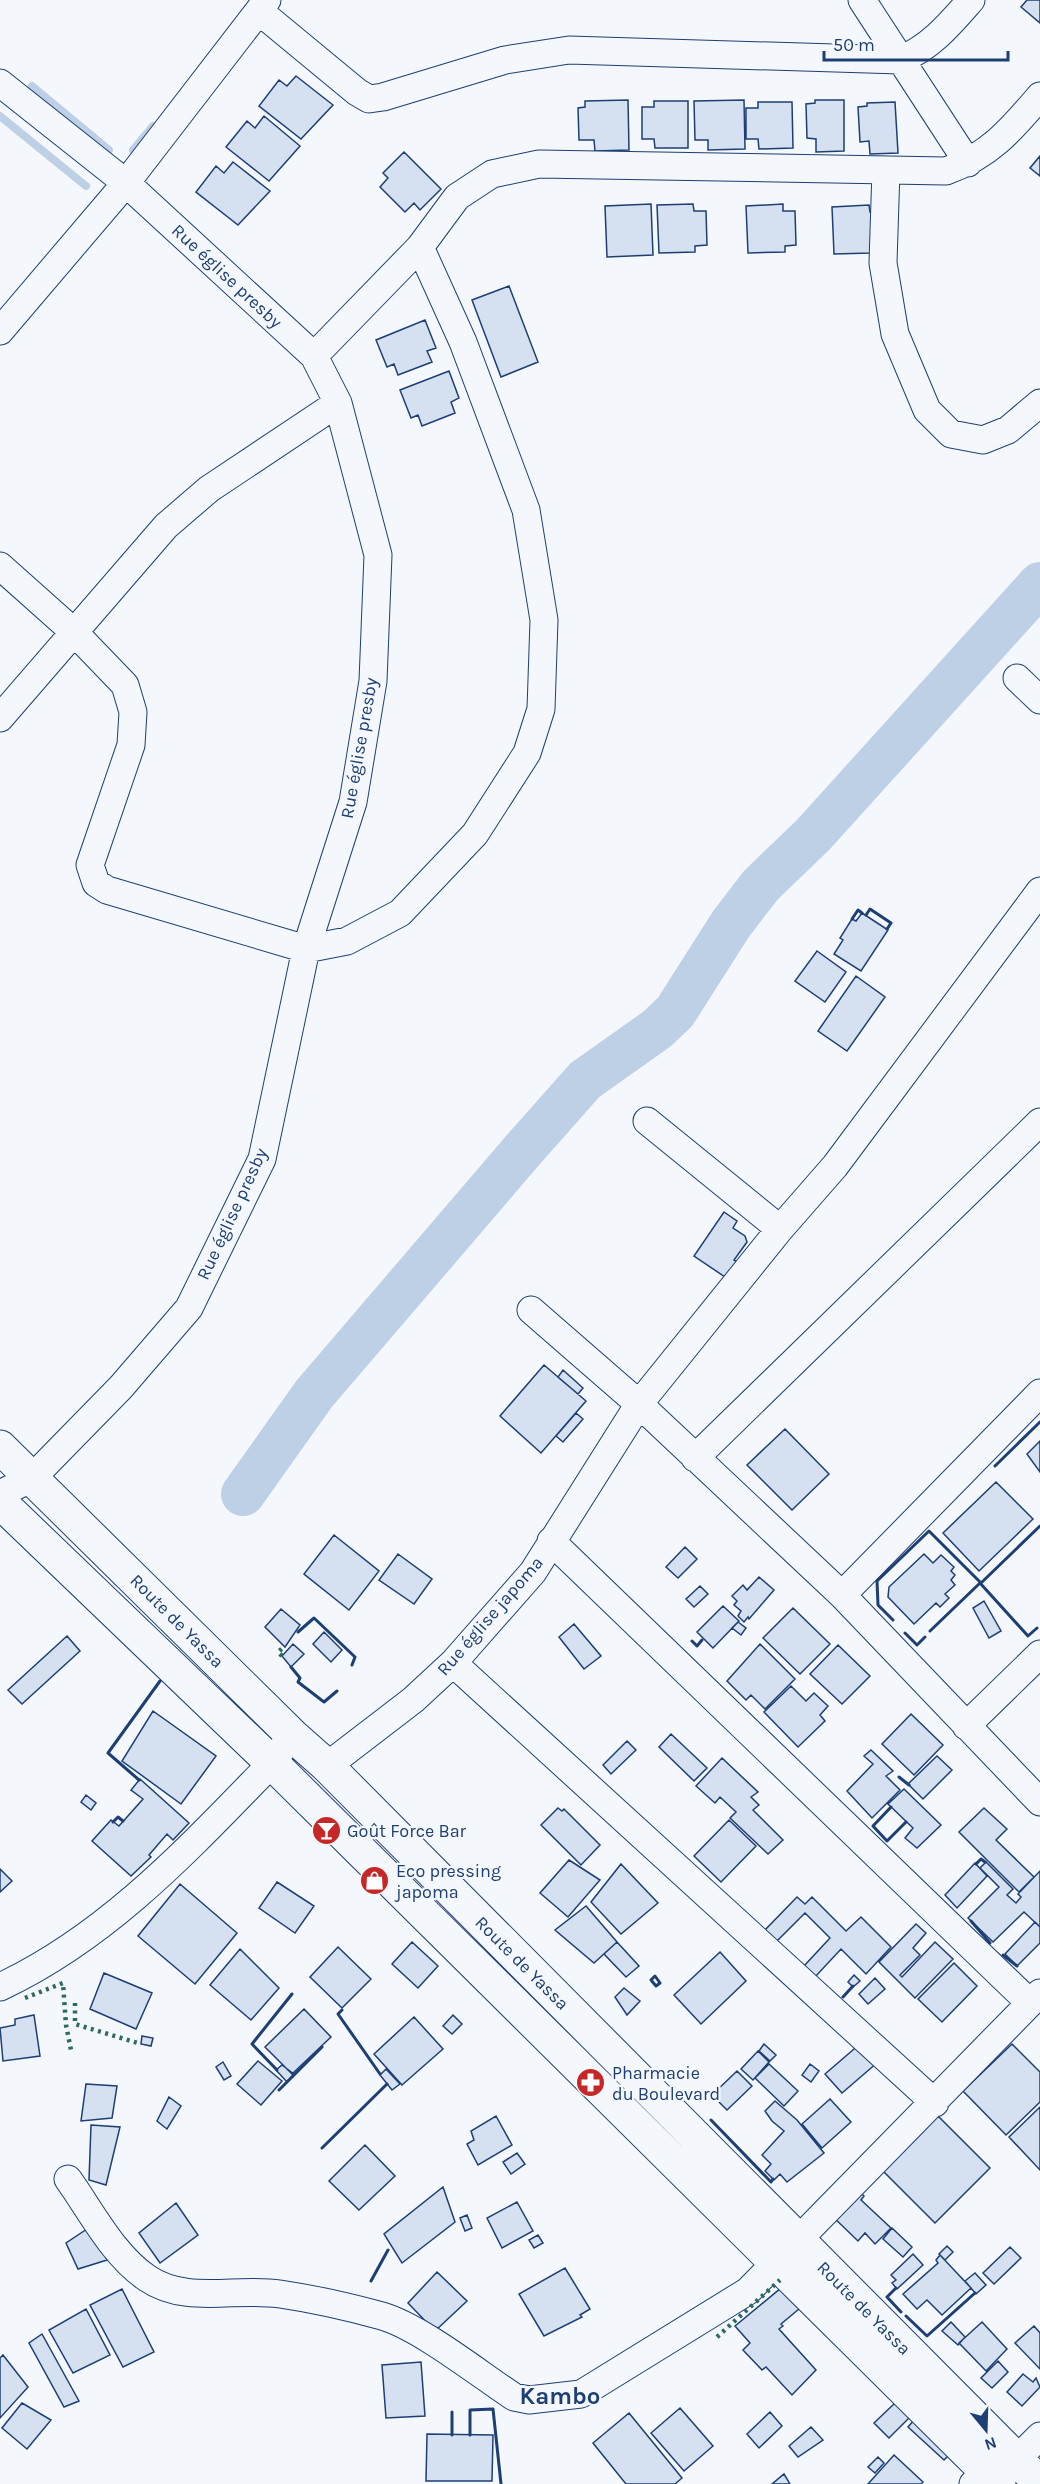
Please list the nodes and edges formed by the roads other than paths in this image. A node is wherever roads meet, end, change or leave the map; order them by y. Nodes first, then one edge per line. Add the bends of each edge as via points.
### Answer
1 (862, 0) edge
2 (971, 0) edge
3 (263, 6) edge
4 (900, 60) junction
5 (0, 83) edge
6 (1040, 96) edge
7 (968, 163) junction
8 (886, 170) junction
9 (126, 183) junction
10 (420, 247) junction
11 (0, 331) edge
12 (314, 357) junction
13 (338, 403) junction
14 (1040, 403) edge
15 (0, 566) edge
16 (75, 632) junction
17 (1017, 678) dead end
18 (1040, 700) edge
19 (0, 718) edge
20 (1040, 891) edge
21 (306, 949) junction
22 (647, 1121) dead end
23 (1040, 1122) edge
24 (780, 1229) junction
25 (531, 1310) dead end
26 (1040, 1393) edge
27 (639, 1404) junction
28 (0, 1447) edge
29 (695, 1458) junction
30 (32, 1478) junction
31 (0, 1494) edge
32 (0, 1502) edge
33 (551, 1541) junction
34 (842, 1595) junction
35 (1040, 1654) edge
36 (453, 1663) junction
37 (966, 1726) junction
38 (292, 1736) junction
39 (272, 1763) junction
40 (327, 1767) junction
41 (1040, 1802) edge
42 (0, 1987) edge
43 (1035, 1998) edge
44 (935, 2103) junction
45 (68, 2179) dead end
46 (787, 2251) junction
47 (1040, 2436) edge
48 (994, 2475) edge
49 (1040, 2483) edge

1 - 4 street
2 - 4 street via 938,38
3 - 4 street via 369,99 506,60 569,50
3 - 9 street
4 - 7 street
5 - 9 street, Rue église presby
6 - 7 street via 1004,138
7 - 8 street via 946,171
8 - 10 street via 538,164 492,174 456,197
8 - 14 street via 883,263 895,334 927,410 951,434 983,440 1008,430
9 - 11 street
9 - 12 street, Rue église presby
10 - 12 street
10 - 21 street via 463,342 526,510 544,620 541,710 527,753 475,834 400,913 347,941
12 - 13 street, Rue église presby
13 - 16 street via 209,489 175,519
13 - 21 street, Rue église presby via 378,555 373,681 353,802
15 - 16 street
16 - 19 street
16 - 21 street via 125,685 134,712 131,745 90,865 96,883 107,890
17 - 18 street
20 - 24 street, Rue église japoma via 835,1166
21 - 30 street, Rue église presby via 262,1159 189,1308 121,1387
22 - 24 street
23 - 29 street
24 - 27 street, Rue église japoma
25 - 27 street
26 - 34 street
27 - 29 street
27 - 33 street, Rue église japoma
28 - 30 main road, Route de Yassa
29 - 34 street
30 - 31 street, Rue église presby
30 - 38 main road, Route de Yassa
32 - 39 main road, Route de Yassa
33 - 36 street, Rue église japoma via 533,1572
33 - 43 street
34 - 37 street
35 - 37 street
36 - 40 street, Rue église japoma via 413,1700
36 - 44 street
37 - 41 street
38 - 39 street
38 - 40 main road, Route de Yassa
39 - 42 street via 170,1868 76,1944
39 - 46 main road, Route de Yassa
40 - 46 main road, Route de Yassa
43 - 44 street
44 - 46 street
45 - 46 street via 115,2246 145,2277 165,2289 192,2294 278,2294 384,2317 408,2327 514,2397 529,2400 581,2394 748,2291
46 - 48 main road, Route de Yassa
47 - 48 street
48 - 49 main road, Route de Yassa

